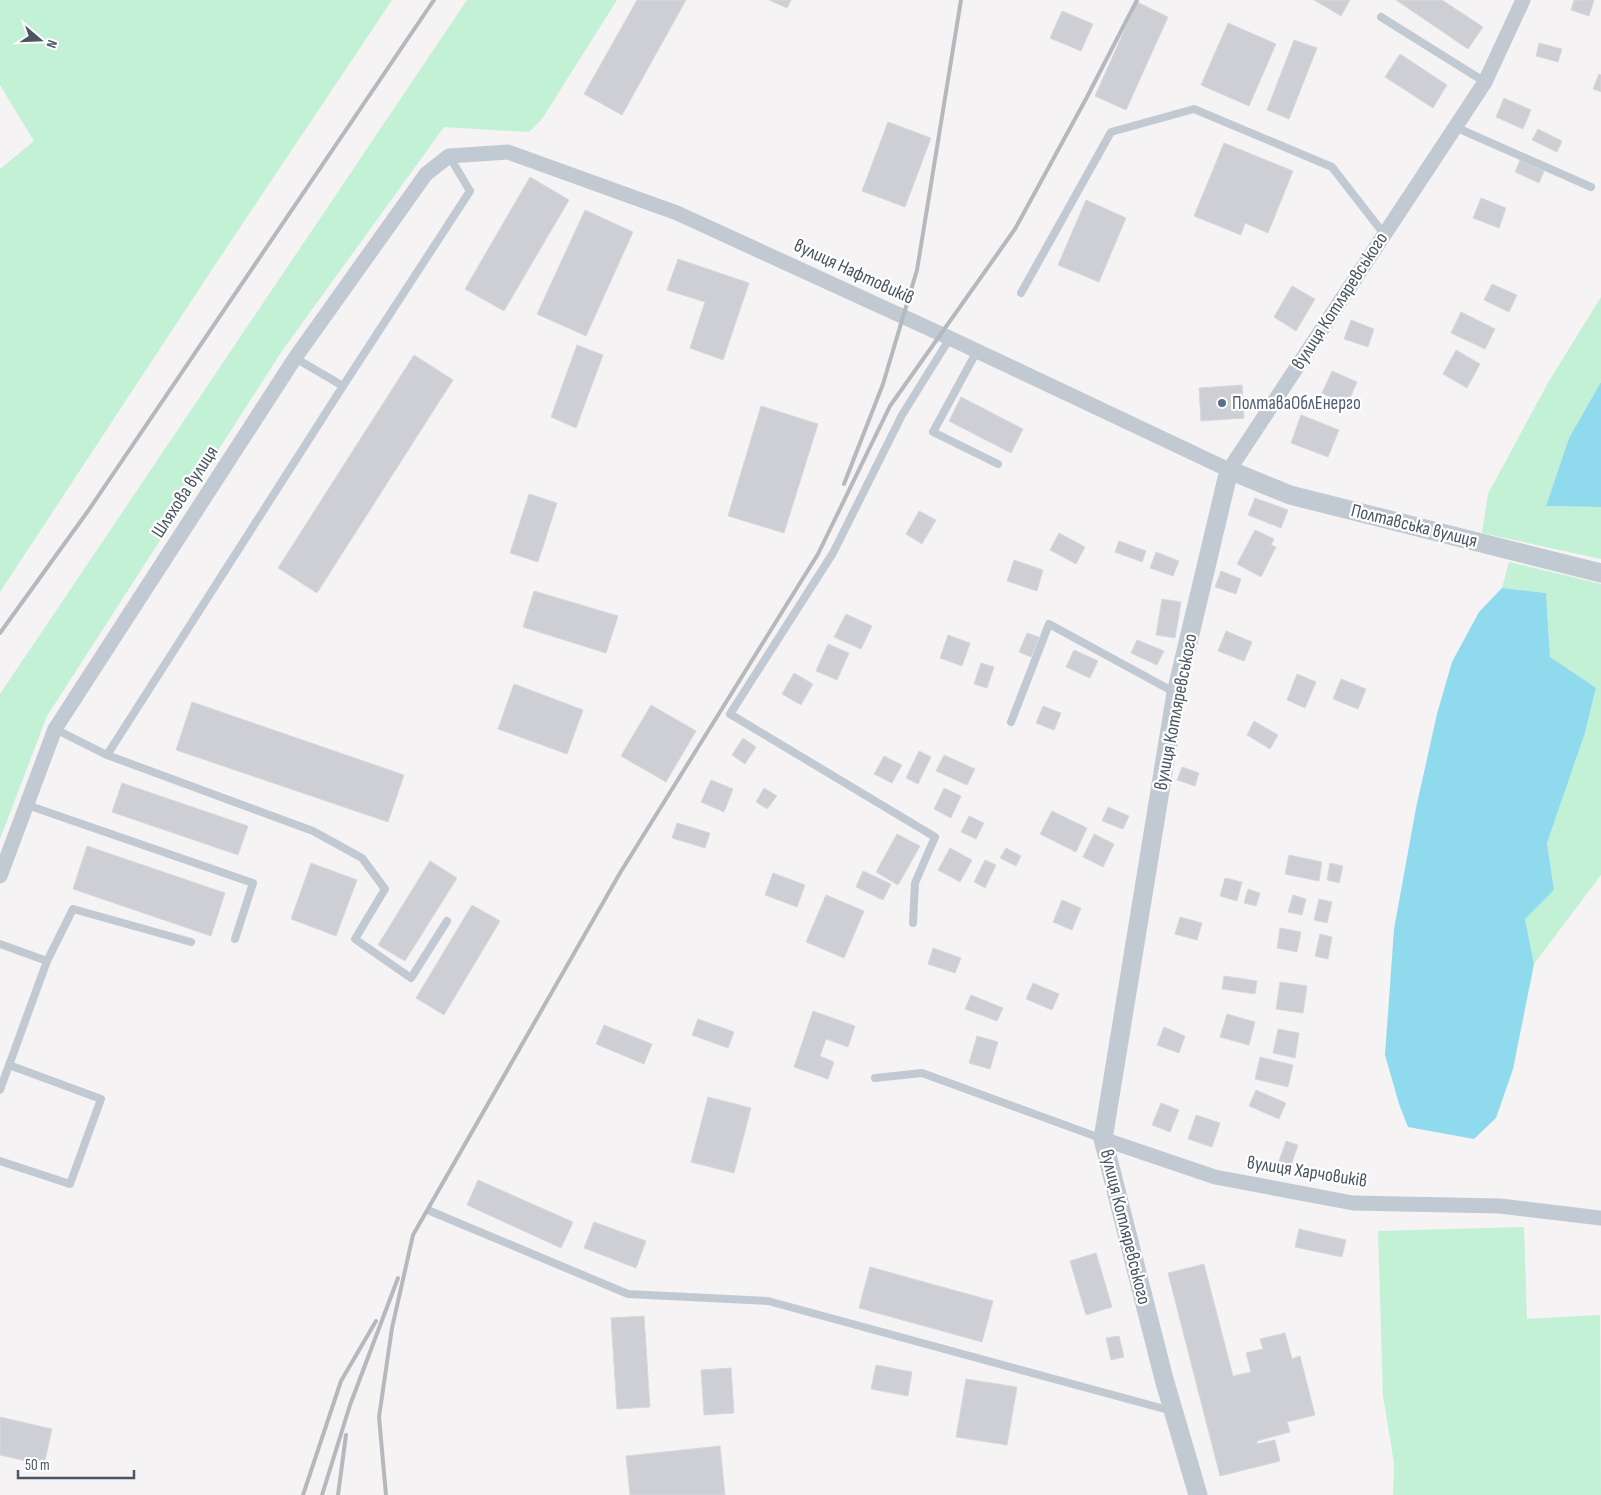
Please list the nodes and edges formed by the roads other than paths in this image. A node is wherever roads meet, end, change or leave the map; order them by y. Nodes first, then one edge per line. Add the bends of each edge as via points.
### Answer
1 (1523, 0) edge
2 (1381, 16) dead end
3 (1485, 82) junction
4 (1455, 127) junction
5 (449, 156) junction
6 (1591, 188) dead end
7 (1384, 234) junction
8 (1021, 293) dead end
9 (950, 338) junction
10 (977, 351) junction
11 (295, 358) junction
12 (343, 386) junction
13 (998, 464) dead end
14 (1230, 470) junction
15 (1601, 573) edge
16 (1176, 693) junction
17 (1011, 722) dead end
18 (55, 729) junction
19 (107, 755) junction
20 (26, 805) junction
21 (0, 876) edge
22 (447, 921) dead end
23 (914, 923) dead end
24 (235, 939) dead end
25 (191, 942) dead end
26 (0, 944) edge
27 (47, 961) junction
28 (9, 1065) junction
29 (875, 1078) dead end
30 (0, 1090) edge
31 (1103, 1139) junction
32 (0, 1161) edge
33 (430, 1211) dead end
34 (1601, 1218) edge
35 (1174, 1412) junction
36 (1198, 1495) edge

1 - 3 street, вулиця Котляревського
2 - 3 lane
3 - 4 street, вулиця Котляревського
4 - 6 lane
4 - 7 street, вулиця Котляревського
5 - 9 street, вулиця Нафтовиків via 508,152 678,213
5 - 11 street, Шляхова вулиця via 426,174
5 - 12 lane via 470,192
7 - 8 lane via 1332,167 1194,109 1111,132
7 - 14 street, вулиця Котляревського
9 - 10 street, вулиця Нафтовиків
9 - 23 lane via 902,415 833,553 730,714 936,837 915,883
10 - 13 lane via 933,432
10 - 14 street, вулиця Нафтовиків
11 - 12 lane
11 - 18 street, Шляхова вулиця
12 - 19 lane
14 - 15 street, Полтавська вулиця via 1290,495
14 - 16 street, вулиця Котляревського
16 - 17 lane via 1049,624
16 - 31 street, вулиця Котляревського
18 - 19 lane
18 - 20 street, Шляхова вулиця
19 - 22 lane via 313,831 362,858 385,889 355,938 411,978
20 - 21 street, Шляхова вулиця
20 - 24 lane via 253,883
25 - 27 lane via 73,909
26 - 27 lane
27 - 28 lane
28 - 30 lane
28 - 32 lane via 101,1099 70,1184
29 - 31 lane via 922,1073
31 - 34 street, вулиця Харчовиків via 1215,1177 1353,1203 1500,1206
31 - 35 street, вулиця Котляревського
33 - 35 lane via 628,1294 768,1301
35 - 36 street, вулиця Котляревського

